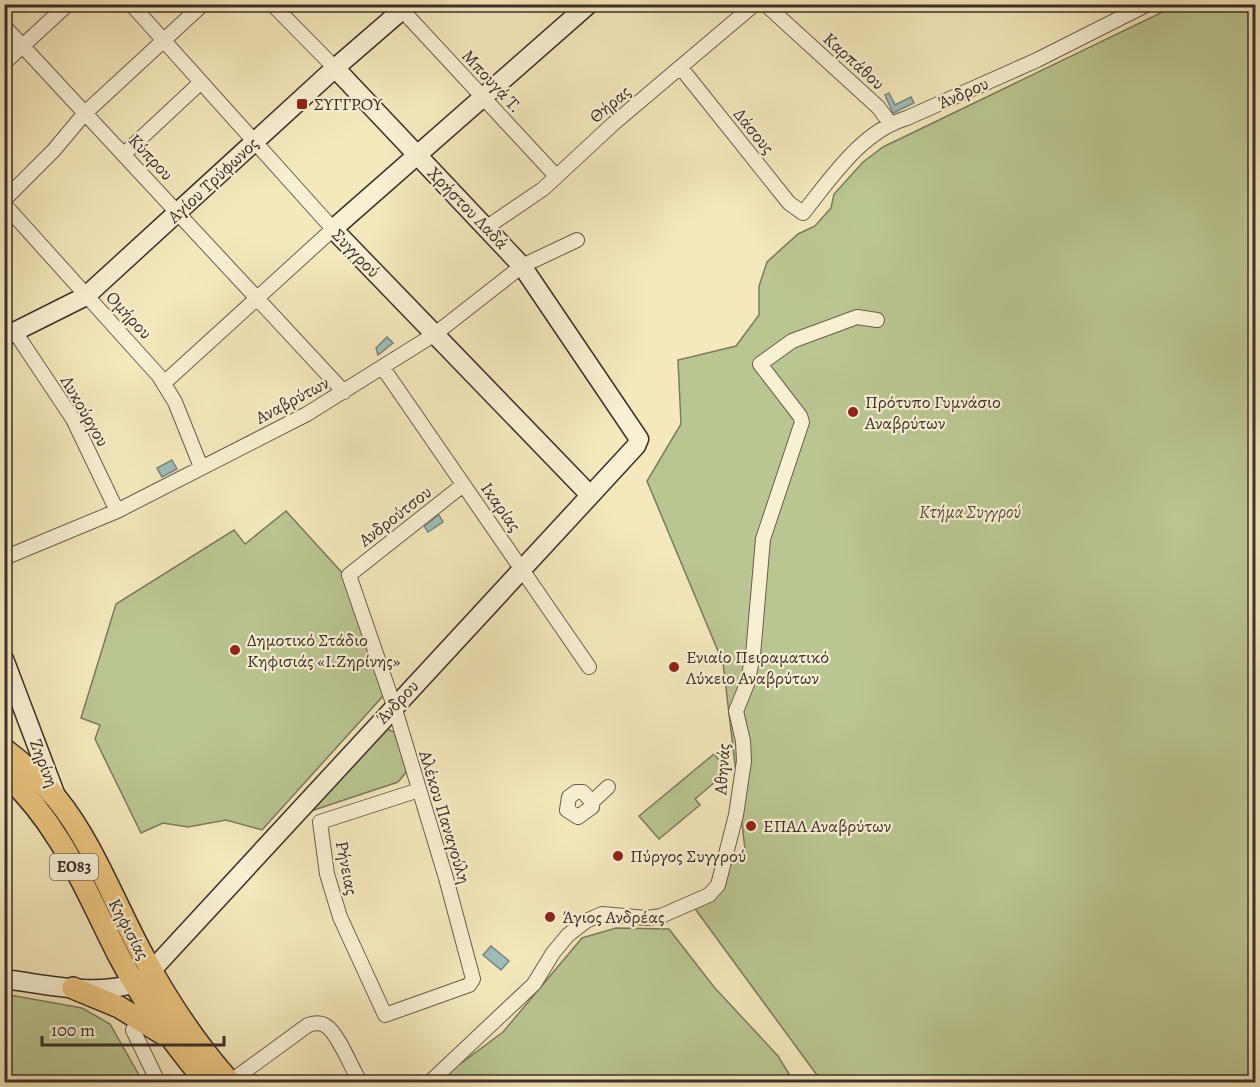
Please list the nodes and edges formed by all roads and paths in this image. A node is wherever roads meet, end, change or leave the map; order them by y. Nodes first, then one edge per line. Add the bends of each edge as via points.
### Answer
1 (68, 4) edge
2 (131, 4) edge
3 (203, 4) edge
4 (272, 4) edge
5 (588, 4) edge
6 (755, 4) edge
7 (765, 4) edge
8 (1148, 4) edge
9 (406, 7) edge
10 (4, 26) edge
11 (163, 41) junction
12 (23, 46) junction
13 (4, 63) edge
14 (335, 68) junction
15 (681, 68) junction
16 (200, 83) junction
17 (483, 97) junction
18 (85, 113) junction
19 (890, 123) junction
20 (254, 142) junction
21 (124, 154) junction
22 (418, 154) junction
23 (556, 176) junction
24 (4, 202) edge
25 (179, 212) junction
26 (803, 213) joint
27 (487, 227) junction
28 (333, 229) junction
29 (577, 240) dead end
30 (522, 266) junction
31 (86, 296) junction
32 (258, 297) junction
33 (877, 320) dead end
34 (10, 334) edge
35 (435, 334) junction
36 (384, 368) junction
37 (164, 383) junction
38 (344, 393) junction
39 (637, 434) joint
40 (201, 467) junction
41 (463, 485) junction
42 (589, 494) junction
43 (117, 512) junction
44 (4, 558) edge
45 (521, 567) junction
46 (349, 575) joint
47 (4, 659) edge
48 (590, 667) dead end
49 (394, 706) junction
50 (4, 750) edge
51 (4, 773) edge
52 (608, 787) dead end
53 (419, 790) junction
54 (58, 800) junction
55 (592, 802) dead end
56 (143, 977) junction
57 (4, 980) edge
58 (73, 988) junction
59 (385, 1015) joint
60 (144, 1021) junction
61 (172, 1041) junction
62 (158, 1083) edge
63 (206, 1083) edge
64 (230, 1083) edge
65 (360, 1083) edge
66 (430, 1083) edge

1 - 12 street
2 - 11 street, Συγγρού
3 - 11 street
4 - 14 street, Χρήστου Λαδά
5 - 17 main road
6 - 15 street, Θήρας
7 - 19 street, Καρπάθου via 878,107
8 - 19 street, Άνδρου via 1037,60
9 - 14 main road, Αγίου Τρύφωνος
9 - 17 street, Μπουγά Τ.
10 - 12 street, Κύπρου
11 - 16 street, Συγγρού
11 - 18 street
12 - 13 street
12 - 18 street, Κύπρου
14 - 20 main road, Αγίου Τρύφωνος
14 - 22 main road, Χρήστου Λαδά
15 - 23 street, Θήρας
15 - 26 street, Δάσους via 789,203
16 - 20 street, Συγγρού
16 - 21 street
17 - 22 main road
17 - 23 street, Μπουγά Τ.
18 - 21 street, Κύπρου
18 - 24 street
19 - 26 street, Άνδρου via 871,136
20 - 25 main road, Αγίου Τρύφωνος
20 - 28 street, Συγγρού
21 - 25 street, Κύπρου
22 - 27 main road, Χρήστου Λαδά
22 - 28 main road
23 - 27 street, Θήρας
24 - 31 street, Ομήρου
25 - 31 main road, Αγίου Τρύφωνος
25 - 32 street, Κύπρου
27 - 30 main road, Χρήστου Λαδά
28 - 32 street
28 - 35 main road, Συγγρού
29 - 30 street, Αναβρύτων
30 - 35 street, Αναβρύτων
30 - 39 main road, Χρήστου Λαδά
31 - 34 main road, Αγίου Τρύφωνος
31 - 37 street, Ομήρου
32 - 37 street
32 - 38 street, Κύπρου
33 - 66 street, Αθηνάς via 857,317 792,341 760,364 802,422 763,539 753,655 736,711 744,761 736,815 718,885 709,895 661,915 647,918 602,914 586,921 568,935 527,991
34 - 43 street, Λυκούργου via 73,419
35 - 36 street, Αναβρύτων
35 - 42 main road, Συγγρού
36 - 38 street, Αναβρύτων
36 - 41 street, Ικαρίας
37 - 40 street, Ομήρου
38 - 40 street, Αναβρύτων
39 - 42 main road, Άνδρου via 636,446
40 - 43 street, Αναβρύτων
41 - 45 street, Ικαρίας
41 - 46 street, Ανδρούτσου
42 - 45 main road, Άνδρου
43 - 44 street, Αναβρύτων
45 - 48 street, Ικαρίας
45 - 49 main road, Άνδρου
46 - 49 street, Αλέκου Παναγούλη
47 - 54 main road, Ζηρίνη
49 - 53 street, Αλέκου Παναγούλη
49 - 56 main road, Άνδρου
50 - 54 main road, Κηφισίας / ΕΟ83
51 - 56 main road, Κηφισίας / ΕΟ83 via 26,792 56,834
52 - 55 street
53 - 59 street, Αλέκου Παναγούλη via 473,979 469,985
53 - 59 street, Ρήνειας via 320,822 336,907
54 - 56 main road, Κηφισίας / ΕΟ83
56 - 58 main road via 116,987
56 - 61 main road, Κηφισίας / ΕΟ83
56 - 64 main road, Κηφισίας / ΕΟ83
57 - 58 main road
58 - 60 main road
60 - 61 main road
60 - 62 street via 135,1024 134,1033
61 - 63 main road, Κηφισίας / ΕΟ83
64 - 65 street via 316,1023 326,1025 335,1036

